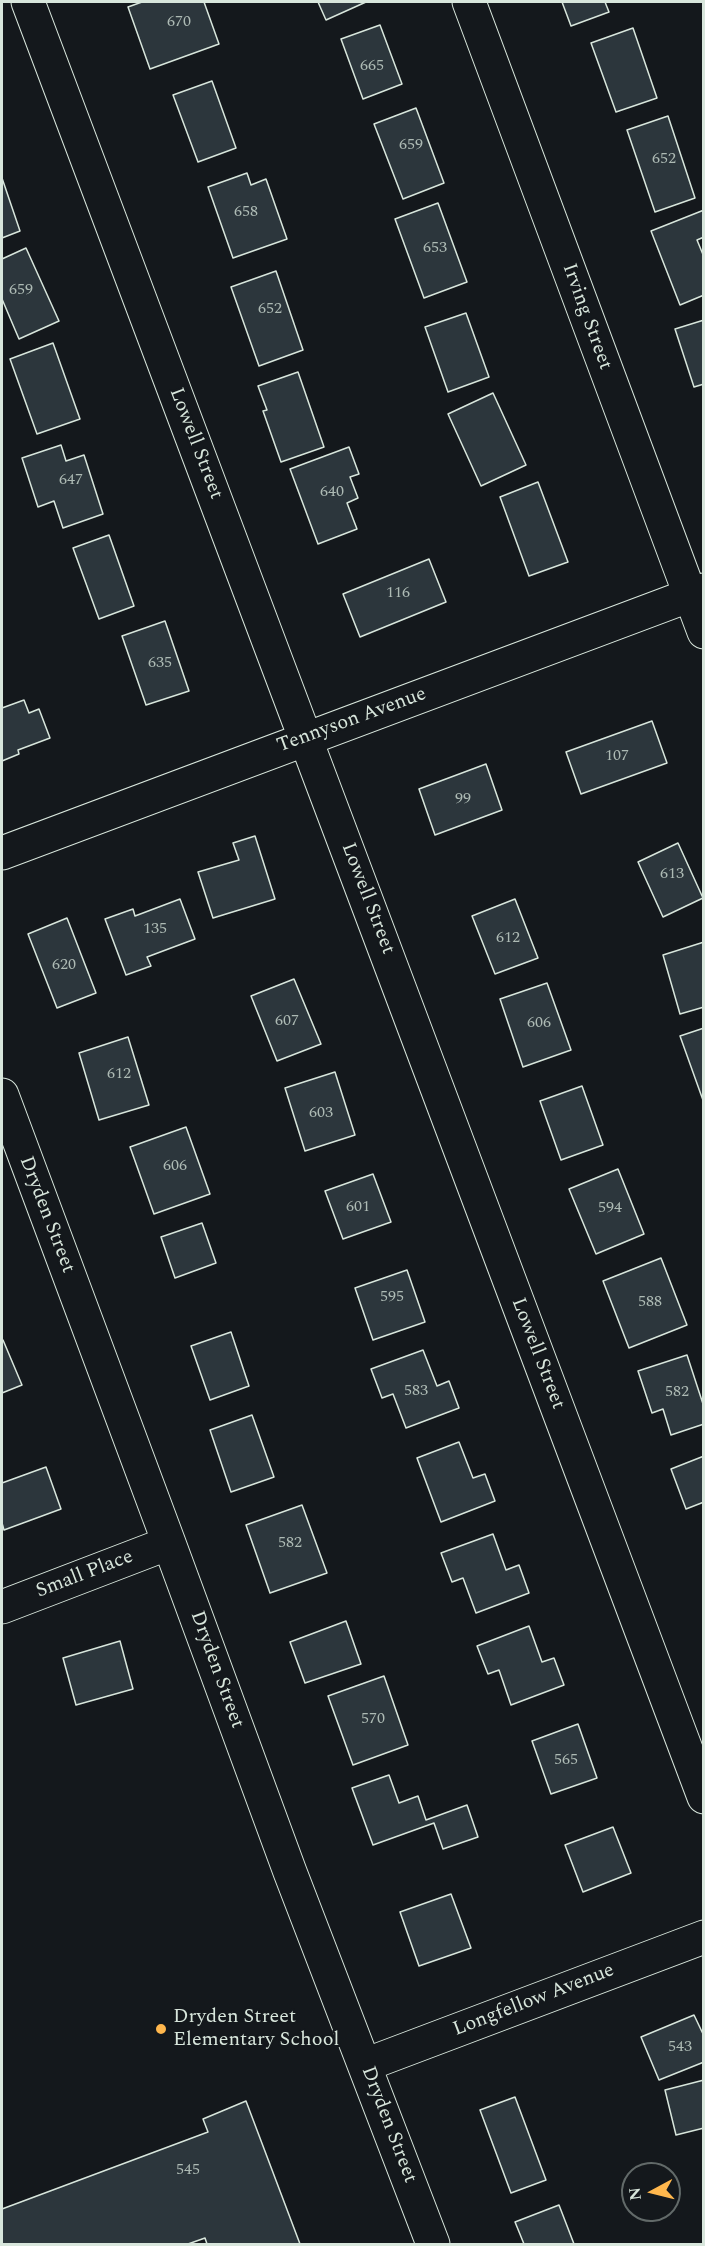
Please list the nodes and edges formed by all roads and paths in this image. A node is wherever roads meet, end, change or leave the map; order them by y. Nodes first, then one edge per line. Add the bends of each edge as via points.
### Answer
1 (28, 2) edge
2 (470, 2) edge
3 (697, 593) edge
4 (704, 632) edge
5 (307, 738) junction
6 (2, 853) edge
7 (2, 1095) edge
8 (170, 1543) junction
9 (2, 1607) edge
10 (704, 1797) edge
11 (704, 1937) edge
12 (365, 2065) junction
13 (433, 2244) edge

1 - 5 street, Lowell Street
2 - 3 street, Irving Street
3 - 4 street, Irving Street
3 - 5 street, Tennyson Avenue
5 - 6 street, Tennyson Avenue
5 - 10 street, Lowell Street
7 - 8 street, Dryden Street
8 - 9 street, Small Place
8 - 12 street, Dryden Street
11 - 12 street, Longfellow Avenue
12 - 13 street, Dryden Street

